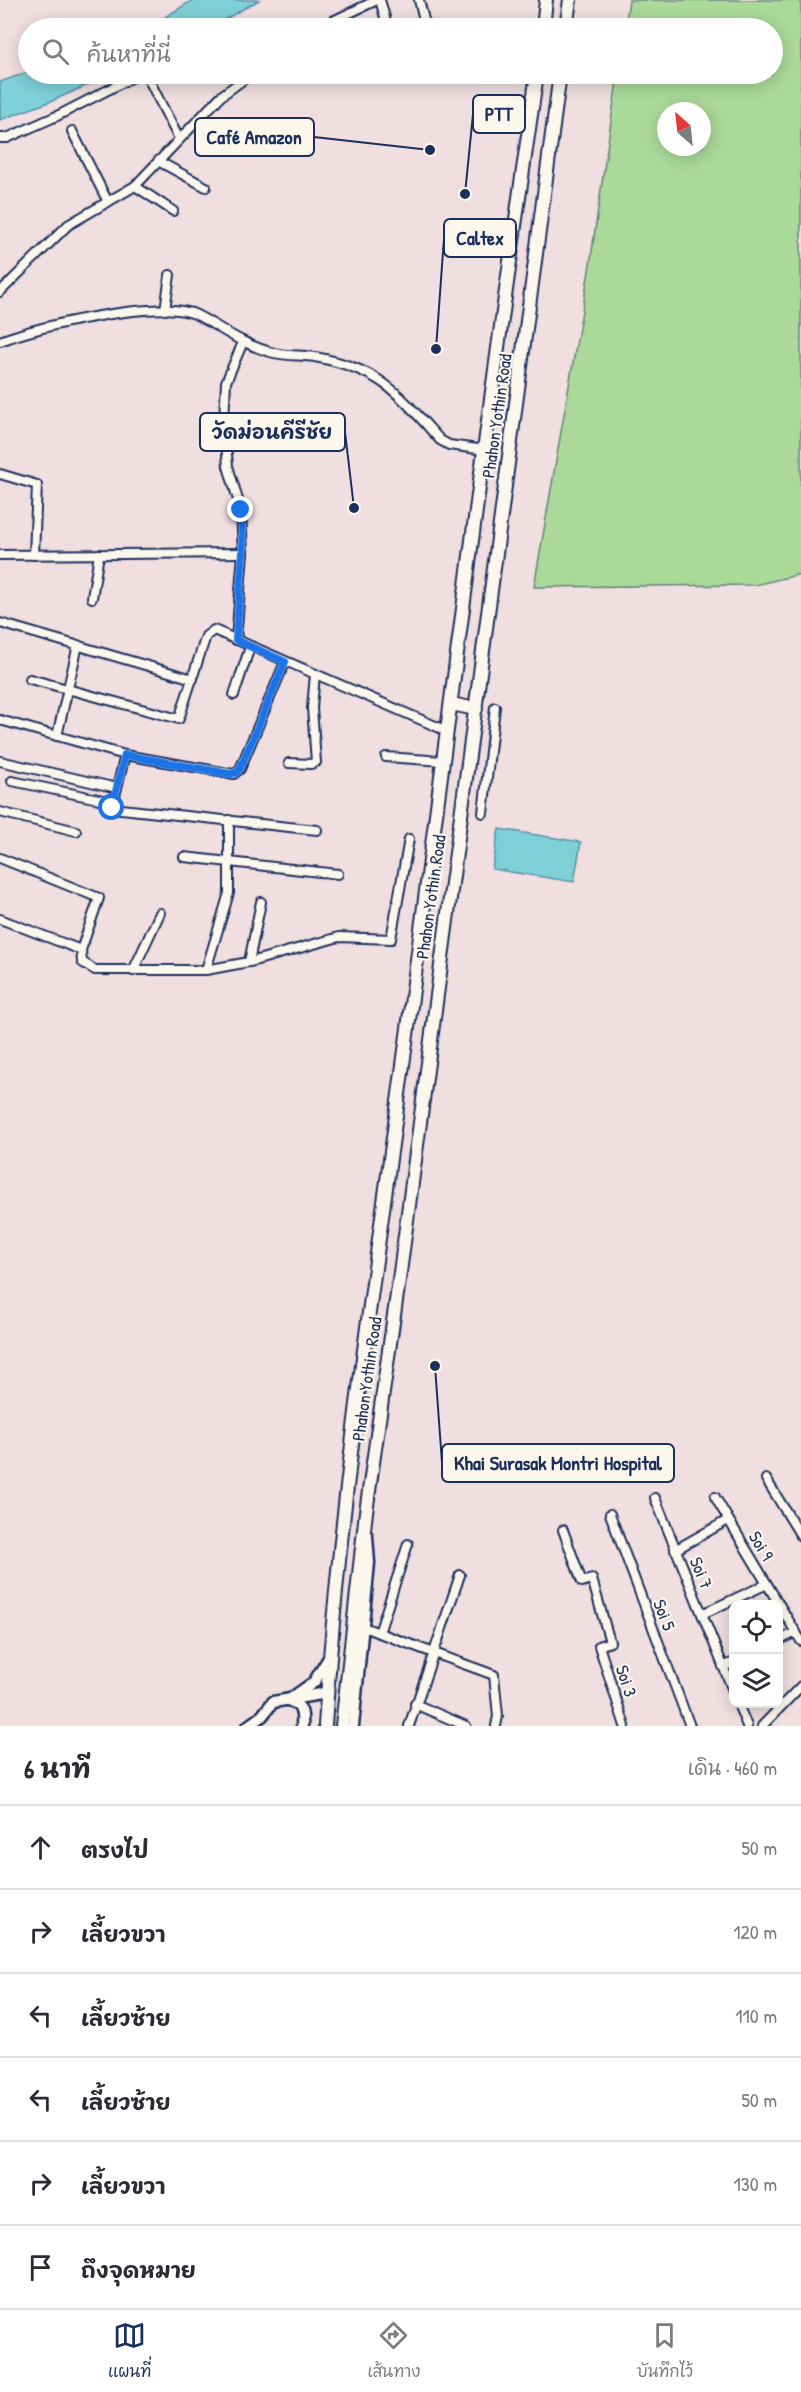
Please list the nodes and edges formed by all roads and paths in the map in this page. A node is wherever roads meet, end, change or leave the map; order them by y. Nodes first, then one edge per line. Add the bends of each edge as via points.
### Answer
1 (379, 0) edge
2 (419, 0) edge
3 (546, 0) edge
4 (570, 0) edge
5 (340, 18) edge
6 (385, 18) edge
7 (424, 18) edge
8 (544, 18) edge
9 (567, 18) edge
10 (120, 84) edge
11 (151, 84) edge
12 (237, 84) edge
13 (536, 84) edge
14 (559, 84) edge
15 (72, 131) dead end
16 (0, 138) edge
17 (179, 139) junction
18 (158, 161) junction
19 (135, 186) junction
20 (206, 187) dead end
21 (108, 202) junction
22 (173, 212) dead end
23 (170, 275) dead end
24 (0, 292) edge
25 (165, 310) junction
26 (0, 342) edge
27 (243, 342) junction
28 (485, 450) junction
29 (0, 474) edge
30 (243, 553) junction
31 (99, 554) junction
32 (0, 555) edge
33 (34, 555) junction
34 (92, 598) dead end
35 (0, 623) edge
36 (236, 640) junction
37 (78, 645) junction
38 (250, 647) junction
39 (285, 662) junction
40 (315, 674) junction
41 (30, 679) dead end
42 (193, 679) junction
43 (69, 689) junction
44 (234, 695) dead end
45 (451, 704) junction
46 (495, 708) dead end
47 (476, 709) junction
48 (0, 720) edge
49 (447, 731) junction
50 (57, 736) junction
51 (125, 755) junction
52 (386, 757) dead end
53 (0, 760) edge
54 (443, 760) junction
55 (290, 763) dead end
56 (12, 781) dead end
57 (117, 788) junction
58 (113, 802) junction
59 (0, 812) edge
60 (483, 813) dead end
61 (229, 820) junction
62 (317, 830) dead end
63 (76, 831) dead end
64 (410, 839) dead end
65 (184, 857) dead end
66 (0, 858) edge
67 (230, 862) junction
68 (338, 874) dead end
69 (261, 902) dead end
70 (160, 913) dead end
71 (0, 919) edge
72 (81, 950) junction
73 (249, 962) junction
74 (206, 970) junction
75 (134, 971) junction
76 (766, 1479) dead end
77 (715, 1497) dead end
78 (655, 1498) dead end
79 (366, 1512) junction
80 (610, 1514) dead end
81 (728, 1520) junction
82 (563, 1530) dead end
83 (801, 1536) edge
84 (408, 1544) dead end
85 (675, 1550) junction
86 (460, 1575) dead end
87 (767, 1584) junction
88 (702, 1614) junction
89 (363, 1627) junction
90 (796, 1632) junction
91 (379, 1633) junction
92 (783, 1638) edge
93 (801, 1641) edge
94 (433, 1652) junction
95 (329, 1658) junction
96 (729, 1664) edge
97 (723, 1667) junction
98 (729, 1681) edge
99 (801, 1686) edge
100 (327, 1693) junction
101 (344, 1694) junction
102 (288, 1700) junction
103 (415, 1704) junction
104 (740, 1708) edge
105 (260, 1721) edge
106 (249, 1726) edge
107 (302, 1726) edge
108 (325, 1726) edge
109 (342, 1726) edge
110 (353, 1726) edge
111 (409, 1726) edge
112 (466, 1726) edge
113 (496, 1726) edge
114 (625, 1726) edge
115 (690, 1726) edge
116 (747, 1726) edge
117 (762, 1726) edge

1 - 5 street
1 - 6 street
2 - 7 street
3 - 8 highway
4 - 9 highway
10 - 16 street via 59,115
11 - 17 street
12 - 17 street
13 - 28 highway, Phahon Yothin Road
14 - 47 highway, Phahon Yothin Road
15 - 21 street
17 - 18 street
18 - 19 street
18 - 20 street
19 - 21 street
19 - 22 street
21 - 24 street via 68,225
23 - 25 street
25 - 26 street via 86,319 21,333
25 - 27 street via 192,313
27 - 28 street via 376,376 397,392 440,440
27 - 30 street via 226,382 224,420 228,466 241,510
28 - 45 highway, Phahon Yothin Road
29 - 33 street via 37,485
30 - 31 street
30 - 36 street
31 - 33 street
31 - 34 street
32 - 33 street
35 - 37 street
36 - 38 street
36 - 42 street via 214,630 206,636
37 - 42 street
37 - 43 street
38 - 39 street
38 - 44 street
39 - 40 street
39 - 51 street via 236,773
40 - 49 street
40 - 55 street via 312,708 316,762
41 - 43 street
42 - 43 street via 179,719
43 - 50 street
45 - 47 highway
45 - 49 highway, Phahon Yothin Road
46 - 60 street
47 - 79 highway, Phahon Yothin Road
48 - 50 street
49 - 54 highway, Phahon Yothin Road
50 - 51 street
51 - 57 street
52 - 54 street
53 - 57 street
54 - 95 highway, Phahon Yothin Road via 369,1314
56 - 58 street
57 - 58 street
58 - 61 street via 112,808
59 - 63 street
61 - 62 street
61 - 67 street
64 - 73 street via 391,939 339,937
65 - 67 street
66 - 72 street via 99,897
67 - 68 street
67 - 74 street via 229,893
69 - 73 street
70 - 75 street
71 - 72 street
72 - 75 street via 82,962 95,970
73 - 74 street
74 - 75 street
76 - 83 street
77 - 81 street, Soi 9
78 - 85 street, Soi 7
79 - 89 main road via 369,1563
79 - 101 highway, Phahon Yothin Road
80 - 115 street, Soi 5
81 - 85 street
81 - 87 street, Soi 9
82 - 114 street, Soi 3 via 582,1582 592,1579 610,1642 599,1646
84 - 91 street
85 - 88 street, Soi 7
86 - 94 street
87 - 88 street
87 - 90 street, Soi 9
88 - 97 street, Soi 7
89 - 91 street
89 - 110 main road
90 - 92 street
90 - 93 street, Soi 9
91 - 94 street
94 - 103 street
94 - 113 street via 494,1675
95 - 100 highway, Phahon Yothin Road
95 - 102 main road via 310,1686
96 - 97 street
97 - 98 street, Soi 7
99 - 117 street
100 - 101 highway
100 - 102 main road
100 - 108 highway, Phahon Yothin Road
101 - 109 highway, Phahon Yothin Road
102 - 105 main road via 273,1702
102 - 107 main road via 303,1711
103 - 111 street
103 - 112 street
104 - 116 street
105 - 106 main road

